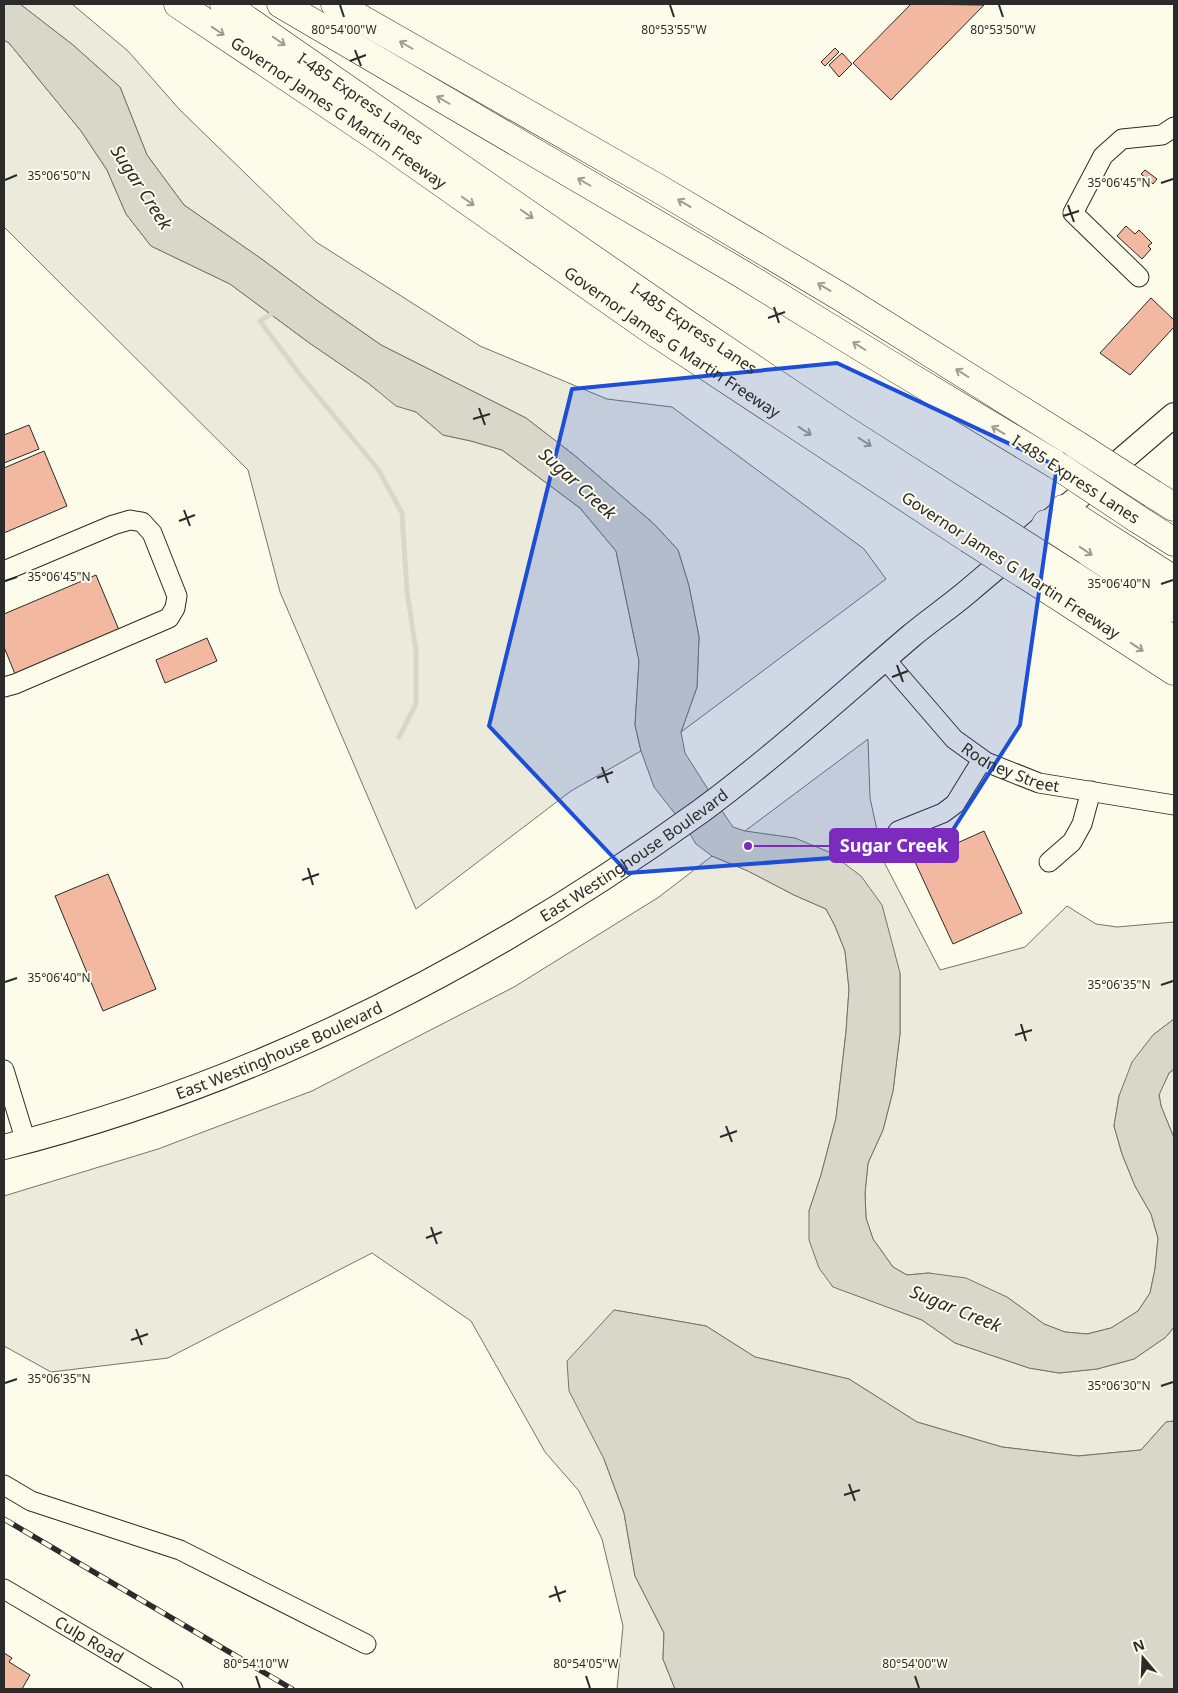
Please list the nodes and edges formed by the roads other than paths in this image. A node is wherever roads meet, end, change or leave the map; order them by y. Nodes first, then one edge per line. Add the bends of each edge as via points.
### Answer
1 (178, 4) edge
2 (224, 4) edge
3 (281, 4) edge
4 (335, 4) edge
5 (502, 99) junction
6 (1174, 127) edge
7 (742, 274) junction
8 (1139, 277) dead end
9 (1174, 415) edge
10 (1164, 500) edge
11 (1054, 517) junction
12 (979, 531) junction
13 (1174, 542) edge
14 (4, 571) edge
15 (1174, 580) edge
16 (1062, 583) junction
17 (1174, 608) edge
18 (1174, 640) edge
19 (885, 660) junction
20 (1174, 671) edge
21 (4, 687) edge
22 (982, 760) junction
23 (1091, 792) junction
24 (1174, 805) edge
25 (898, 831) dead end
26 (1049, 862) dead end
27 (4, 1070) edge
28 (15, 1144) edge
29 (4, 1485) edge
30 (4, 1589) edge
31 (366, 1644) dead end
32 (173, 1689) edge

1 -> 12 highway, Governor James G Martin Freeway via 381,140 650,329
2 -> 12 highway, I-485 Express Lanes via 839,426
7 -> 3 highway, I-485 Express Lanes
5 -> 4 highway
5 - 7 highway
10 -> 5 highway, bridge via 841,297
6 - 8 street via 1162,135 1122,139 1103,156 1073,213
13 -> 7 highway, I-485 Express Lanes, bridge via 1055,464
9 - 11 main road, East Westinghouse Boulevard
11 - 15 highway
11 -> 17 highway
11 - 19 main road, East Westinghouse Boulevard
12 - 16 highway, Governor James G Martin Freeway, bridge
14 - 21 street via 130,520 142,522 152,533 177,596 169,618
16 - 18 highway
16 -> 20 highway, Governor James G Martin Freeway
19 - 22 street, Rodney Street via 954,739
19 - 28 main road, East Westinghouse Boulevard via 751,772 648,849 586,890 431,982 245,1068 147,1104
22 - 23 street, Rodney Street via 1039,783
22 - 25 street via 955,804 943,813
23 - 24 street, Rodney Street
23 - 26 street via 1082,824 1072,842
27 - 28 street
29 - 31 street via 31,1501 180,1550
30 - 32 street, Culp Road

